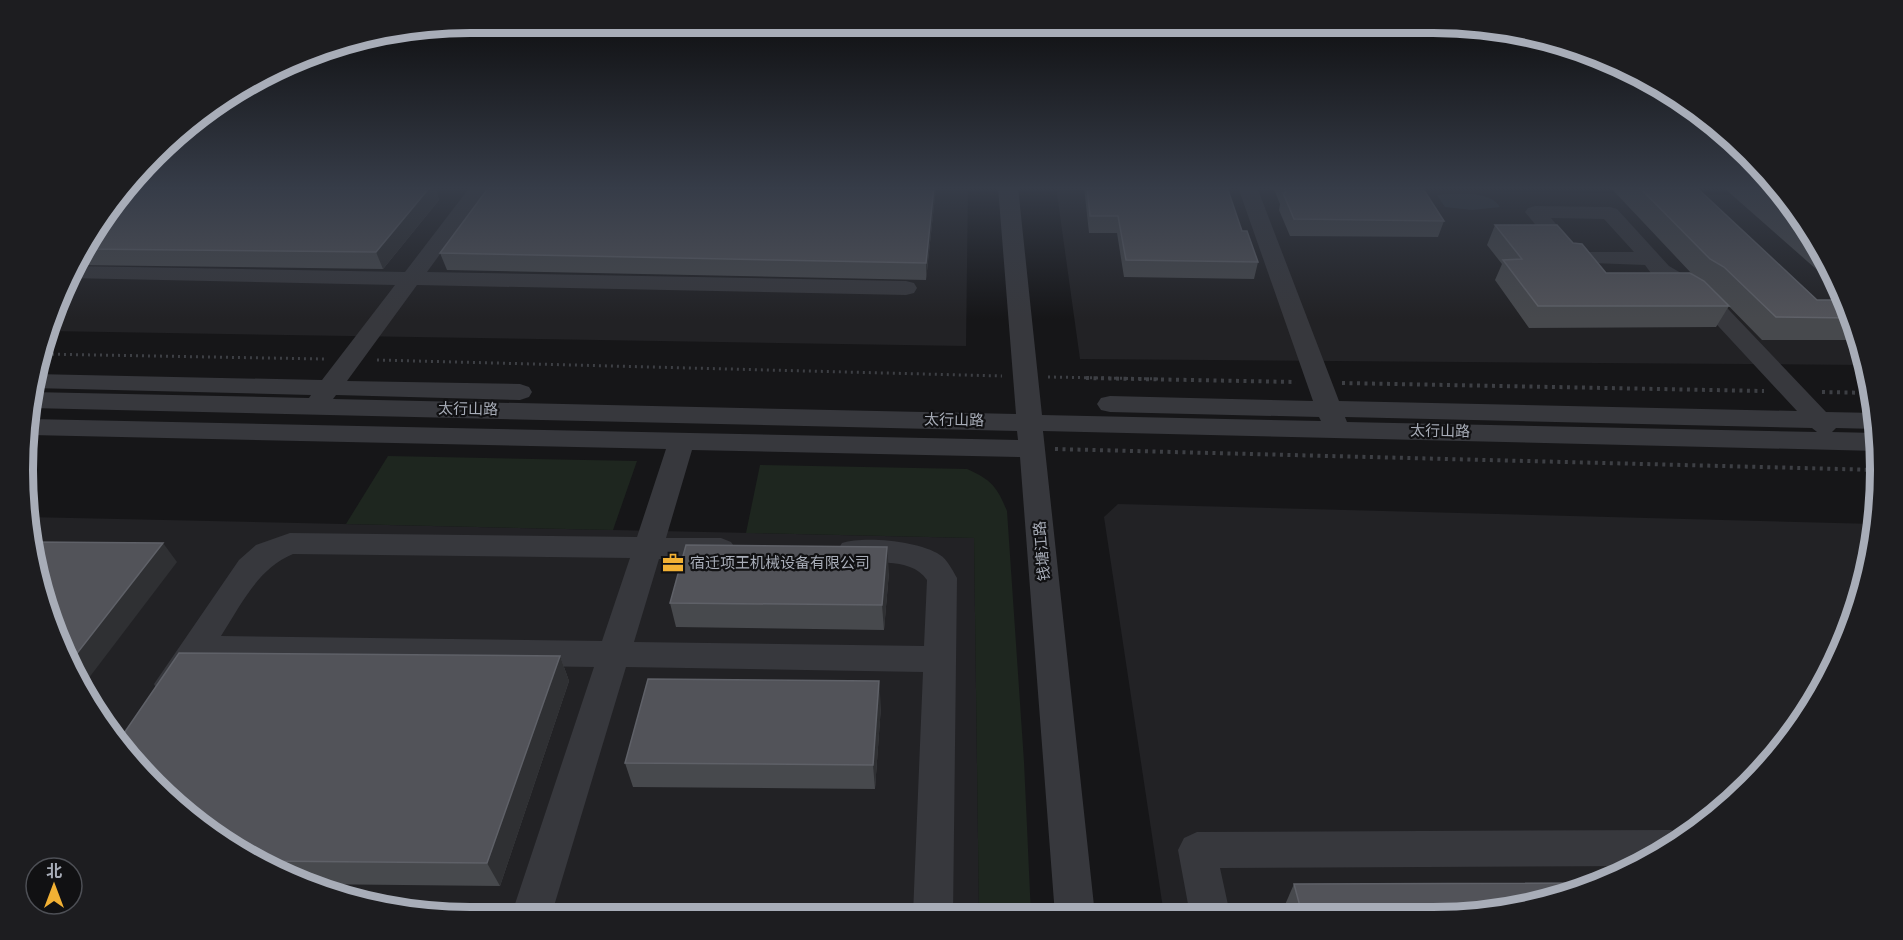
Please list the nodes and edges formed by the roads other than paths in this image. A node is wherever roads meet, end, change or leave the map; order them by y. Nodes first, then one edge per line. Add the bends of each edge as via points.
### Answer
1 (447, 231) edge
2 (1012, 231) edge
3 (1263, 231) edge
4 (1651, 259) dead end
5 (81, 272) edge
6 (411, 278) junction
7 (906, 288) dead end
8 (42, 382) edge
9 (322, 397) junction
10 (39, 400) edge
11 (1030, 412) junction
12 (749, 415) junction
13 (1333, 419) junction
14 (1819, 420) junction
15 (1867, 421) edge
16 (35, 427) edge
17 (682, 441) junction
18 (1839, 441) junction
19 (742, 442) junction
20 (1869, 442) edge
21 (648, 548) junction
22 (744, 550) edge
23 (828, 551) edge
24 (195, 648) junction
25 (614, 654) junction
26 (939, 659) junction
27 (158, 704) edge
28 (1652, 848) edge
29 (534, 907) edge
30 (933, 907) edge
31 (1074, 907) edge
32 (1209, 907) edge

1 - 6 street
2 - 11 street, 钱塘江路
3 - 13 street
4 - 14 street via 1670,277 1702,295
5 - 6 street
6 - 7 street
6 - 9 street
8 - 9 street, 太行山路
9 - 10 street, 太行山路
9 - 11 street, 太行山路
9 - 12 street, 太行山路
11 - 12 street, 太行山路
11 - 13 street, 太行山路
11 - 19 street
11 - 31 street, 钱塘江路
12 - 19 street
13 - 14 street, 太行山路
13 - 18 street, 太行山路
14 - 15 street, 太行山路
14 - 18 street
16 - 17 street
17 - 19 street
17 - 21 street
18 - 20 street, 太行山路
21 - 22 street
21 - 24 street via 290,543 266,553 250,568
21 - 25 street
23 - 26 street via 910,554 931,563 942,578
24 - 25 street
24 - 27 street
25 - 26 street
25 - 29 street
26 - 30 street
28 - 32 street via 1197,850

